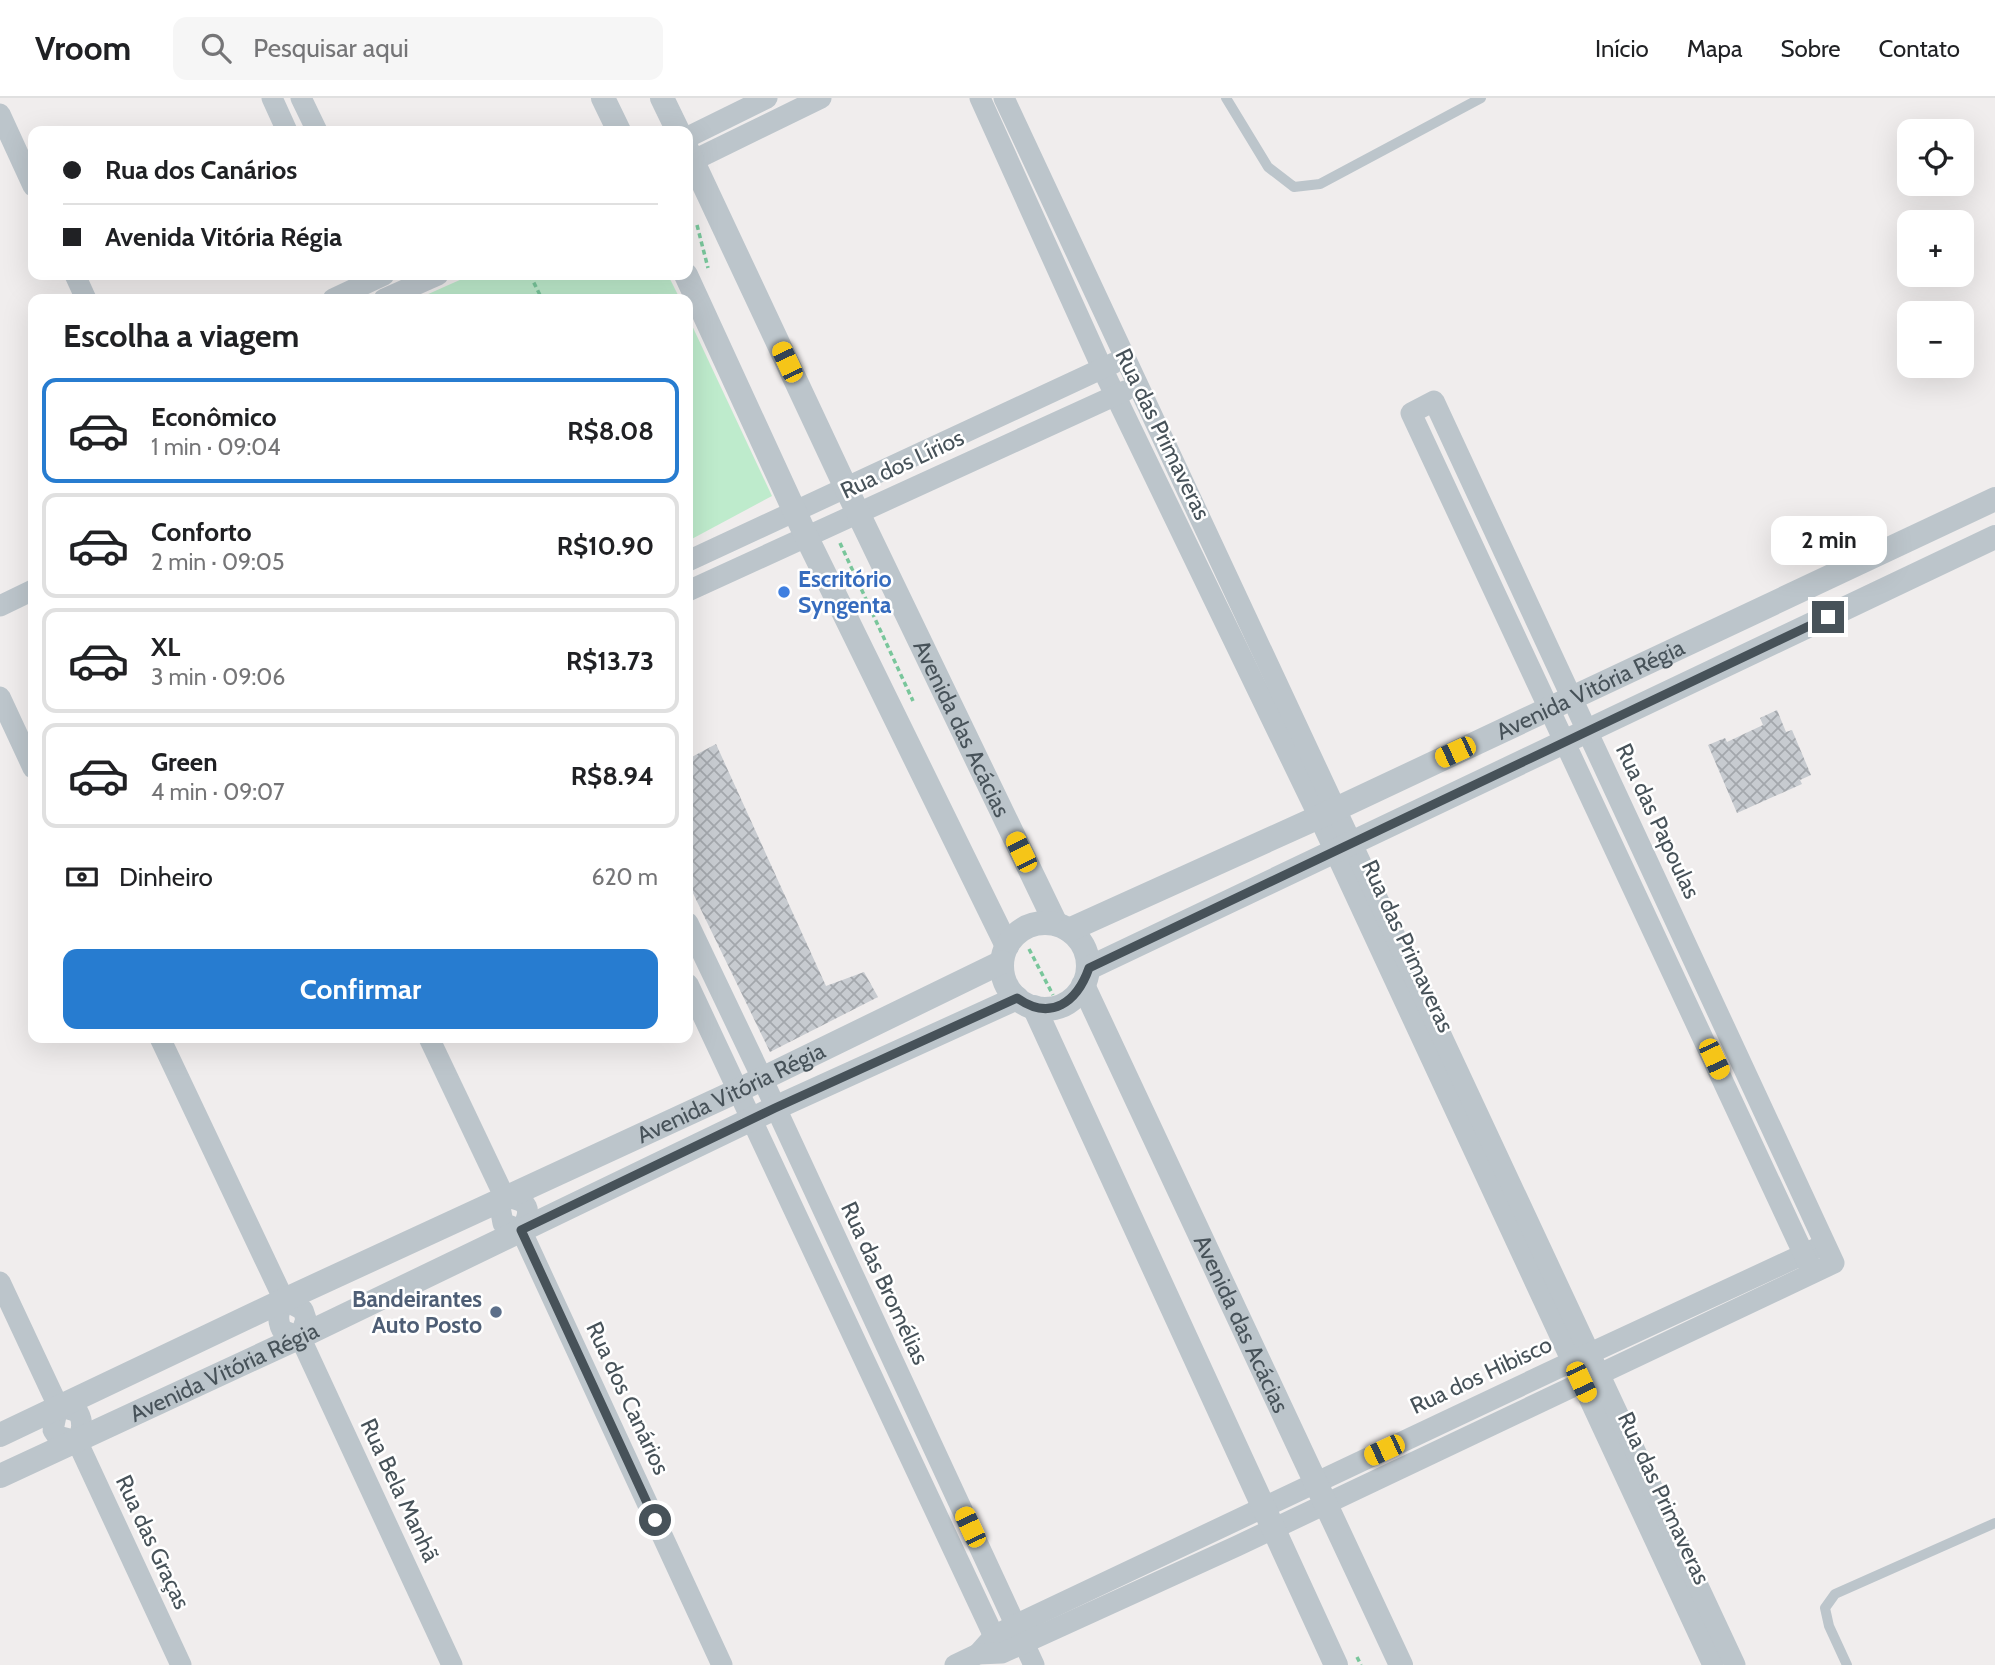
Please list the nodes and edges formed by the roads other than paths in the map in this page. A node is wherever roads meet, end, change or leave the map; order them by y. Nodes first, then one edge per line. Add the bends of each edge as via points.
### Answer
1 (272, 98) edge
2 (301, 98) edge
3 (603, 98) edge
4 (662, 98) edge
5 (767, 98) edge
6 (821, 98) edge
7 (980, 98) edge
8 (1004, 98) edge
9 (1226, 98) edge
10 (1481, 98) edge
11 (0, 114) edge
12 (285, 126) edge
13 (315, 126) edge
14 (617, 126) edge
15 (676, 126) edge
16 (693, 134) edge
17 (693, 156) edge
18 (693, 166) edge
19 (28, 175) edge
20 (428, 280) edge
21 (688, 280) edge
22 (361, 287) edge
23 (345, 294) edge
24 (399, 294) edge
25 (1125, 357) junction
26 (1101, 368) junction
27 (1138, 385) junction
28 (1115, 395) junction
29 (846, 488) junction
30 (1995, 499) edge
31 (796, 511) junction
32 (858, 513) junction
33 (806, 537) junction
34 (1995, 537) edge
35 (693, 559) edge
36 (693, 589) edge
37 (28, 592) edge
38 (0, 606) edge
39 (0, 697) edge
40 (1573, 698) junction
41 (1549, 708) junction
42 (1577, 737) junction
43 (28, 757) edge
44 (1328, 813) junction
45 (1344, 847) junction
46 (1063, 927) junction
47 (693, 933) edge
48 (1005, 954) junction
49 (1086, 976) junction
50 (693, 995) edge
51 (1026, 1003) junction
52 (162, 1043) edge
53 (431, 1043) edge
54 (762, 1078) junction
55 (738, 1090) junction
56 (775, 1108) junction
57 (752, 1120) junction
58 (505, 1198) junction
59 (521, 1230) junction
60 (1829, 1254) joint
61 (1809, 1263) junction
62 (0, 1282) edge
63 (284, 1300) junction
64 (300, 1337) junction
65 (1580, 1357) junction
66 (1590, 1378) junction
67 (58, 1406) junction
68 (0, 1435) edge
69 (77, 1441) junction
70 (0, 1476) edge
71 (1320, 1493) junction
72 (1267, 1519) junction
73 (1995, 1523) edge
74 (1020, 1634) junction
75 (1001, 1651) edge
76 (181, 1665) edge
77 (452, 1665) edge
78 (722, 1665) edge
79 (955, 1665) edge
80 (1034, 1665) edge
81 (1336, 1665) edge
82 (1401, 1665) edge
83 (1713, 1665) edge
84 (1735, 1665) edge
85 (1847, 1665) edge

1 - 12 street
2 - 13 street
3 - 14 street
4 - 15 street
5 - 16 street
6 - 17 street
7 - 26 street, Rua das Primaveras
8 - 25 street, Rua das Primaveras
9 - 10 lane via 1268,166 1294,187 1320,184
11 - 19 street
18 - 29 street, Avenida das Acácias
20 - 24 street
21 - 31 street
22 - 23 street
25 - 26 street, Rua dos Lírios
25 - 27 street, Rua das Primaveras
26 - 28 street, Rua das Primaveras
26 - 29 street, Rua dos Lírios
27 - 28 street, Rua dos Lírios
27 - 44 street, Rua das Primaveras
28 - 32 street, Rua dos Lírios
28 - 44 street, Rua das Primaveras
29 - 31 street, Rua dos Lírios
29 - 32 street, Avenida das Acácias
30 - 40 street, Avenida Vitória Régia
31 - 33 street
31 - 35 street, Rua dos Lírios
32 - 33 street, Rua dos Lírios
32 - 46 street, Avenida das Acácias
33 - 36 street, Rua dos Lírios
33 - 48 street
34 - 42 street, Avenida Vitória Régia
37 - 38 street
39 - 43 street
40 - 41 street, Avenida Vitória Régia
40 - 41 street, Rua das Papoulas via 1434,401 1411,413
40 - 42 street, Rua das Papoulas
41 - 42 street, Rua das Papoulas
41 - 44 street, Avenida Vitória Régia
42 - 45 street, Avenida Vitória Régia
42 - 60 street, Rua das Papoulas
42 - 61 street, Rua das Papoulas
44 - 45 street, Rua das Primaveras
44 - 46 street, Avenida Vitória Régia
45 - 49 street, Avenida Vitória Régia
45 - 65 street, Rua das Primaveras
46 - 48 street via 1043,923 1020,930
46 - 49 street via 1085,952
47 - 54 street, Rua das Bromélias
48 - 51 street via 1003,975 1008,988
48 - 54 street, Avenida Vitória Régia
49 - 51 street via 1077,994 1059,1006 1046,1009
49 - 71 street, Avenida das Acácias
50 - 55 street
51 - 56 street, Avenida Vitória Régia
51 - 72 street
52 - 63 street
53 - 58 street
54 - 55 street, Avenida Vitória Régia
54 - 56 street, Rua das Bromélias
55 - 57 street
55 - 58 street, Avenida Vitória Régia
56 - 57 street, Avenida Vitória Régia
56 - 74 street, Rua das Bromélias
57 - 59 street, Avenida Vitória Régia
57 - 75 street
58 - 59 street via 516,1198 528,1210
58 - 63 street, Avenida Vitória Régia
59 - 64 street, Avenida Vitória Régia
59 - 78 street, Rua dos Canários
60 - 61 street, Rua dos Hibisco
61 - 65 street, Rua dos Hibisco
61 - 66 street, Rua dos Hibisco
62 - 67 street
63 - 64 street, Rua Bela Manhã via 303,1310 306,1319
63 - 67 street, Avenida Vitória Régia
64 - 69 street, Avenida Vitória Régia
64 - 77 street, Rua Bela Manhã
65 - 66 street, Rua das Primaveras
65 - 71 street, Rua dos Hibisco
66 - 71 street, Rua dos Hibisco
66 - 83 street, Rua das Primaveras
66 - 84 street, Rua das Primaveras
67 - 68 street, Avenida Vitória Régia
67 - 69 street via 78,1412 82,1419
69 - 70 street, Avenida Vitória Régia
69 - 76 street, Rua das Graças
71 - 72 street, Rua dos Hibisco
71 - 82 street, Avenida das Acácias
72 - 74 street, Rua dos Hibisco
72 - 81 street
73 - 85 lane via 1835,1594 1825,1608
74 - 75 street, Rua dos Hibisco
74 - 80 street, Rua das Bromélias
75 - 79 street, Rua dos Hibisco via 978,1654

